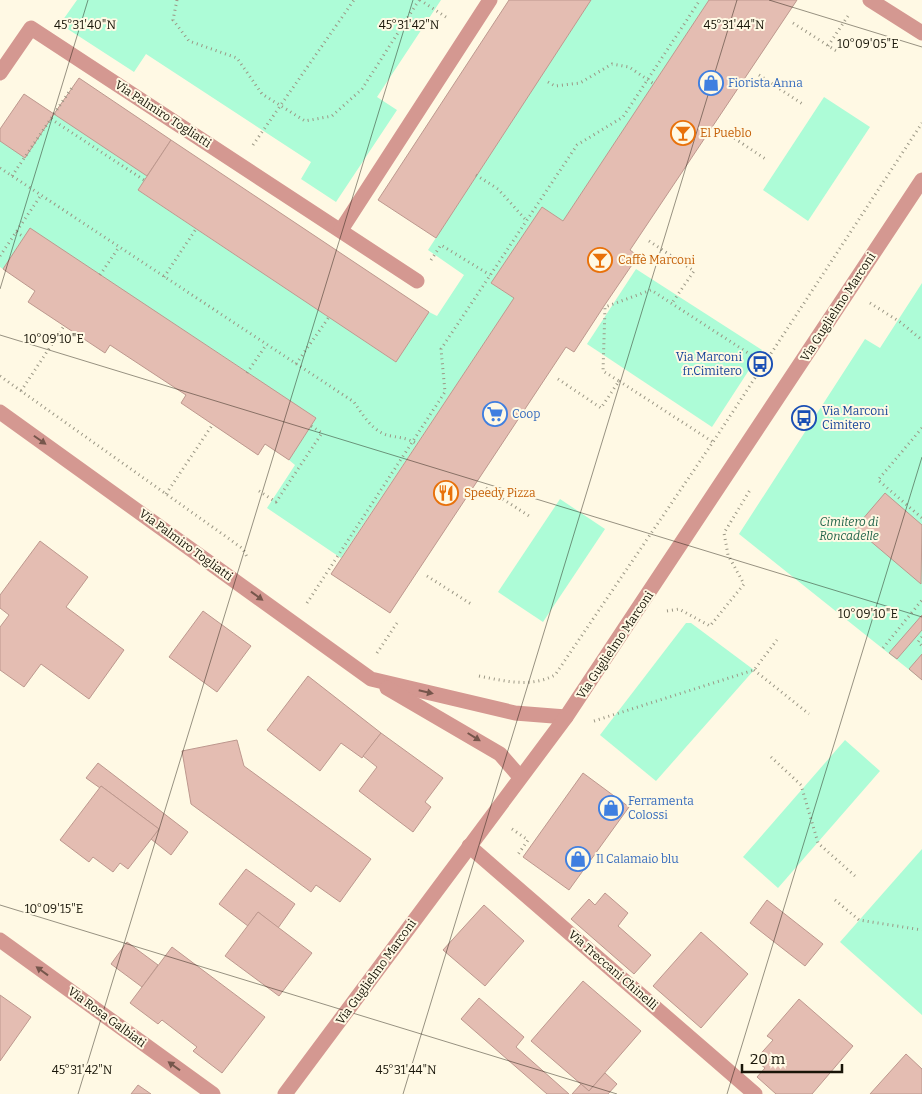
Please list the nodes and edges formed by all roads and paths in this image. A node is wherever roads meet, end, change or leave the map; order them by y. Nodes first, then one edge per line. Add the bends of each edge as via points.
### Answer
1 (177, 0) edge
2 (354, 0) edge
3 (419, 0) edge
4 (490, 0) edge
5 (700, 0) edge
6 (870, 0) edge
7 (853, 8) dead end
8 (793, 22) dead end
9 (469, 33) junction
10 (922, 33) edge
11 (828, 46) junction
12 (838, 52) dead end
13 (87, 64) junction
14 (0, 73) edge
15 (759, 75) dead end
16 (648, 80) junction
17 (548, 82) dead end
18 (654, 84) dead end
19 (804, 105) dead end
20 (278, 106) junction
21 (52, 119) junction
22 (922, 123) edge
23 (722, 130) dead end
24 (767, 160) dead end
25 (240, 164) junction
26 (0, 168) edge
27 (476, 175) dead end
28 (12, 176) junction
29 (144, 180) dead end
30 (922, 180) edge
31 (40, 195) junction
32 (526, 220) junction
33 (196, 229) dead end
34 (340, 230) junction
35 (16, 232) junction
36 (24, 237) dead end
37 (649, 241) dead end
38 (509, 246) junction
39 (119, 247) junction
40 (514, 249) dead end
41 (0, 256) edge
42 (100, 275) dead end
43 (490, 276) junction
44 (164, 277) junction
45 (417, 281) joint
46 (672, 303) junction
47 (870, 304) dead end
48 (328, 317) dead end
49 (64, 326) dead end
50 (922, 340) edge
51 (266, 345) junction
52 (296, 364) junction
53 (765, 364) junction
54 (247, 373) dead end
55 (0, 376) edge
56 (558, 379) dead end
57 (619, 381) junction
58 (21, 391) junction
59 (0, 412) edge
60 (213, 424) dead end
61 (311, 426) dead end
62 (922, 428) edge
63 (713, 442) junction
64 (415, 443) junction
65 (486, 488) dead end
66 (259, 491) dead end
67 (166, 494) junction
68 (529, 516) dead end
69 (922, 518) edge
70 (249, 562) dead end
71 (428, 576) dead end
72 (310, 598) dead end
73 (922, 600) edge
74 (471, 604) dead end
75 (305, 605) dead end
76 (313, 610) dead end
77 (399, 620) dead end
78 (922, 637) edge
79 (777, 640) dead end
80 (383, 644) dead end
81 (922, 646) edge
82 (369, 648) dead end
83 (883, 648) dead end
84 (384, 656) dead end
85 (754, 670) junction
86 (472, 675) dead end
87 (371, 679) junction
88 (809, 714) dead end
89 (566, 717) junction
90 (584, 724) dead end
91 (771, 757) dead end
92 (520, 777) junction
93 (469, 846) junction
94 (855, 876) dead end
95 (835, 900) dead end
96 (922, 930) edge
97 (0, 940) edge
98 (214, 1094) edge
99 (285, 1094) edge
100 (755, 1094) edge

1 - 20 path via 173,20 189,41 236,58 262,94
2 - 20 path
3 - 9 path
3 - 20 path via 362,89 332,116 305,120
4 - 9 street
5 - 16 path
6 - 10 street
7 - 11 path
8 - 11 path
9 - 34 street
11 - 12 path
13 - 14 street, Via Palmiro Togliatti via 31,28
13 - 21 path
13 - 25 street, Via Palmiro Togliatti
15 - 19 path
16 - 17 path via 629,67 612,64 580,83 555,86
16 - 18 path
16 - 32 path via 622,117 577,144
20 - 25 path
21 - 28 path
21 - 29 path
22 - 53 path
23 - 24 path
25 - 34 street, Via Palmiro Togliatti
26 - 28 path
27 - 32 path via 498,190
28 - 31 path
30 - 89 street, Via Guglielmo Marconi
31 - 35 path
31 - 39 path
32 - 38 path
33 - 44 path
34 - 45 street, Via Palmiro Togliatti
35 - 36 path
35 - 41 path
37 - 46 path via 694,270
38 - 40 path
38 - 43 path
39 - 42 path
39 - 44 path
43 - 45 path via 441,245
43 - 64 path via 442,349 445,392
44 - 51 path
46 - 53 path
46 - 57 path via 651,290 605,307 603,371
47 - 50 path
48 - 52 path
49 - 58 path
51 - 52 path
51 - 54 path
52 - 64 path via 354,402 369,424 388,436 407,438
53 - 63 path
55 - 58 path
56 - 57 path via 601,408
57 - 63 path
58 - 67 path
59 -> 87 street, Via Palmiro Togliatti
60 - 67 path
61 - 66 path via 322,434 276,502
62 - 69 path via 878,480
63 - 86 path via 555,675 541,682 520,683
64 - 72 path
65 - 68 path
67 - 70 path via 243,549
71 - 74 path
73 - 83 path
75 - 76 path
77 - 80 path
78 - 81 path via 918,642
79 - 85 path
82 - 84 path
85 - 88 path
85 - 90 path
87 -> 89 street, Via Palmiro Togliatti via 515,713
87 -> 92 street, Via Palmiro Togliatti via 500,754
89 - 92 street, Via Guglielmo Marconi
91 - 94 path via 802,785 818,843
92 - 93 street, Via Guglielmo Marconi
93 - 99 street, Via Guglielmo Marconi
93 - 100 street, Via Treccani Chinelli
95 - 96 path via 859,920
98 -> 97 street, Via Rosa Galbiati

